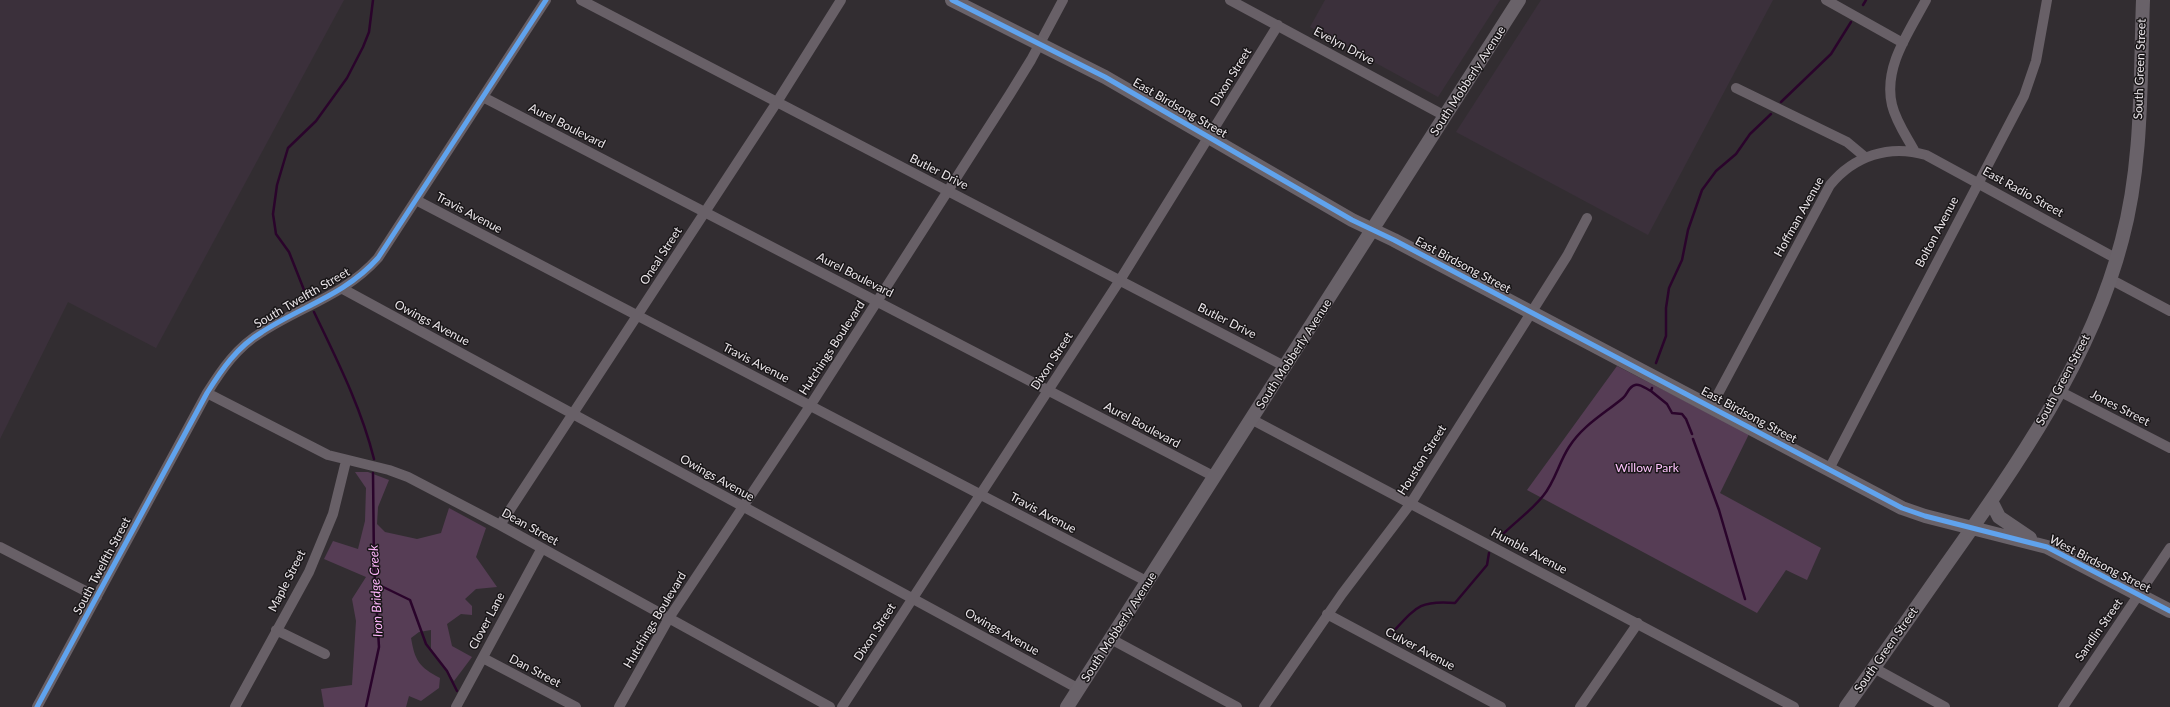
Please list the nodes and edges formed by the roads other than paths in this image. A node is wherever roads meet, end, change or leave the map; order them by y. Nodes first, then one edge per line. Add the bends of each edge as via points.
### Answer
1 (546, 0) edge
2 (581, 0) edge
3 (841, 0) edge
4 (952, 0) edge
5 (1063, 0) edge
6 (1230, 0) edge
7 (1519, 0) edge
8 (1826, 0) edge
9 (1926, 0) edge
10 (2047, 0) edge
11 (2143, 0) edge
12 (1278, 25) junction
13 (1903, 42) junction
14 (1040, 44) junction
15 (1736, 88) dead end
16 (483, 97) junction
17 (777, 102) junction
18 (1445, 116) junction
19 (1209, 137) junction
20 (1915, 152) junction
21 (1866, 157) junction
22 (1978, 182) junction
23 (948, 191) junction
24 (416, 200) junction
25 (706, 212) junction
26 (1587, 218) dead end
27 (1373, 230) junction
28 (2117, 259) junction
29 (2110, 279) junction
30 (1120, 280) junction
31 (342, 289) junction
32 (878, 301) junction
33 (2170, 311) edge
34 (1530, 312) junction
35 (637, 316) junction
36 (1286, 367) junction
37 (1048, 390) junction
38 (2059, 391) junction
39 (207, 393) junction
40 (810, 406) junction
41 (1711, 407) junction
42 (573, 413) junction
43 (1251, 420) junction
44 (2170, 448) edge
45 (346, 461) junction
46 (1829, 469) junction
47 (1215, 477) junction
48 (980, 494) junction
49 (1991, 501) junction
50 (1411, 503) junction
51 (744, 507) junction
52 (500, 525) junction
53 (1973, 528) junction
54 (2042, 546) junction
55 (542, 548) junction
56 (2170, 548) edge
57 (0, 549) edge
58 (1148, 582) junction
59 (2140, 595) junction
60 (97, 597) junction
61 (913, 599) junction
62 (2170, 611) edge
63 (1327, 614) junction
64 (669, 618) junction
65 (1638, 623) junction
66 (276, 630) junction
67 (1111, 639) junction
68 (325, 654) dead end
69 (482, 658) junction
70 (1874, 668) junction
71 (1079, 689) junction
72 (37, 707) edge
73 (235, 707) edge
74 (456, 707) edge
75 (576, 707) edge
76 (619, 707) edge
77 (830, 707) edge
78 (842, 707) edge
79 (1067, 707) edge
80 (1237, 707) edge
81 (1264, 707) edge
82 (1501, 707) edge
83 (1580, 707) edge
84 (1794, 707) edge
85 (1846, 707) edge
86 (1945, 707) edge
87 (2063, 707) edge

1 - 16 street, South Twelfth Street
2 - 17 street, Butler Drive
3 - 17 street, Oneal Street
4 - 14 street, East Birdsong Street
5 - 14 street, Hutchings Boulevard
6 - 12 street, Evelyn Drive
7 - 18 street, South Mobberly Avenue
8 - 13 street
9 - 13 street
10 - 22 street, Bolton Avenue via 2037,54 2028,85
11 - 28 street, South Green Street via 2136,169
12 - 18 street, Evelyn Drive
12 - 19 street, Dixon Street
13 - 20 street via 1892,70 1890,96 1894,111
14 - 19 street, East Birdsong Street via 1106,77
14 - 23 street, Hutchings Boulevard
15 - 21 street via 1847,142
16 - 24 street, South Twelfth Street
16 - 25 street, Aurel Boulevard
17 - 23 street, Butler Drive
17 - 25 street, Oneal Street
18 - 27 street, South Mobberly Avenue
19 - 27 street, East Birdsong Street
19 - 30 street, Dixon Street
20 - 21 street, Hoffman Avenue via 1893,151
20 - 22 street, East Radio Street
21 - 41 street, Hoffman Avenue via 1850,166 1830,185
22 - 28 street, East Radio Street
22 - 46 street, Bolton Avenue
23 - 30 street, Butler Drive
23 - 32 street, Hutchings Boulevard
24 - 31 street, South Twelfth Street via 378,258 366,272
24 - 35 street, Travis Avenue
25 - 32 street, Aurel Boulevard
25 - 35 street, Oneal Street
26 - 34 street, Houston Street via 1567,256
27 - 34 street, East Birdsong Street
27 - 36 street, South Mobberly Avenue
28 - 29 street, South Green Street
29 - 33 street
29 - 38 street, South Green Street
30 - 36 street, Butler Drive
30 - 37 street, Dixon Street
31 - 39 street, South Twelfth Street via 280,321 250,340 224,366
31 - 42 street, Owings Avenue
32 - 37 street, Aurel Boulevard
32 - 40 street, Hutchings Boulevard
34 - 41 street, East Birdsong Street
34 - 50 street, Houston Street
35 - 40 street, Travis Avenue
35 - 42 street, Oneal Street
36 - 43 street, South Mobberly Avenue
37 - 47 street, Aurel Boulevard
37 - 48 street, Dixon Street
38 - 44 street, Jones Street
38 - 49 street, South Green Street
39 - 45 street, Dean Street via 321,452
39 - 60 street, South Twelfth Street
40 - 48 street, Travis Avenue
40 - 51 street, Hutchings Boulevard
41 - 46 street, East Birdsong Street
42 - 51 street, Owings Avenue
42 - 52 street, Oneal Street
43 - 47 street, South Mobberly Avenue
43 - 50 street, Humble Avenue
45 - 52 street, Dean Street via 397,472
45 - 66 street, Maple Street via 333,514 324,536 309,572
46 - 53 street, East Birdsong Street via 1908,511
47 - 58 street, South Mobberly Avenue
48 - 58 street, Travis Avenue
48 - 61 street, Dixon Street
49 - 53 street, South Green Street
49 - 54 street via 1999,517
50 - 63 street, Houston Street
50 - 65 street, Humble Avenue
51 - 61 street, Owings Avenue
51 - 64 street, Hutchings Boulevard
52 - 55 street, Dean Street
53 - 54 street, West Birdsong Street
53 - 70 street, South Green Street
54 - 59 street, West Birdsong Street via 2063,554
55 - 64 street, Dean Street
55 - 69 street, Clover Lane
56 - 59 street, Sandlin Street
57 - 60 street
58 - 67 street, South Mobberly Avenue
59 - 62 street, West Birdsong Street
59 - 87 street, Sandlin Street
60 - 72 street, South Twelfth Street
61 - 71 street, Owings Avenue
61 - 78 street, Dixon Street
63 - 81 street, Houston Street
63 - 82 street, Culver Avenue
64 - 76 street, Hutchings Boulevard
64 - 77 street, Dean Street
65 - 83 street
65 - 84 street, Humble Avenue
66 - 68 street
66 - 73 street, Maple Street
67 - 71 street, South Mobberly Avenue
67 - 80 street
69 - 74 street, Clover Lane
69 - 75 street, Dan Street
70 - 85 street, South Green Street
70 - 86 street
71 - 79 street, South Mobberly Avenue

